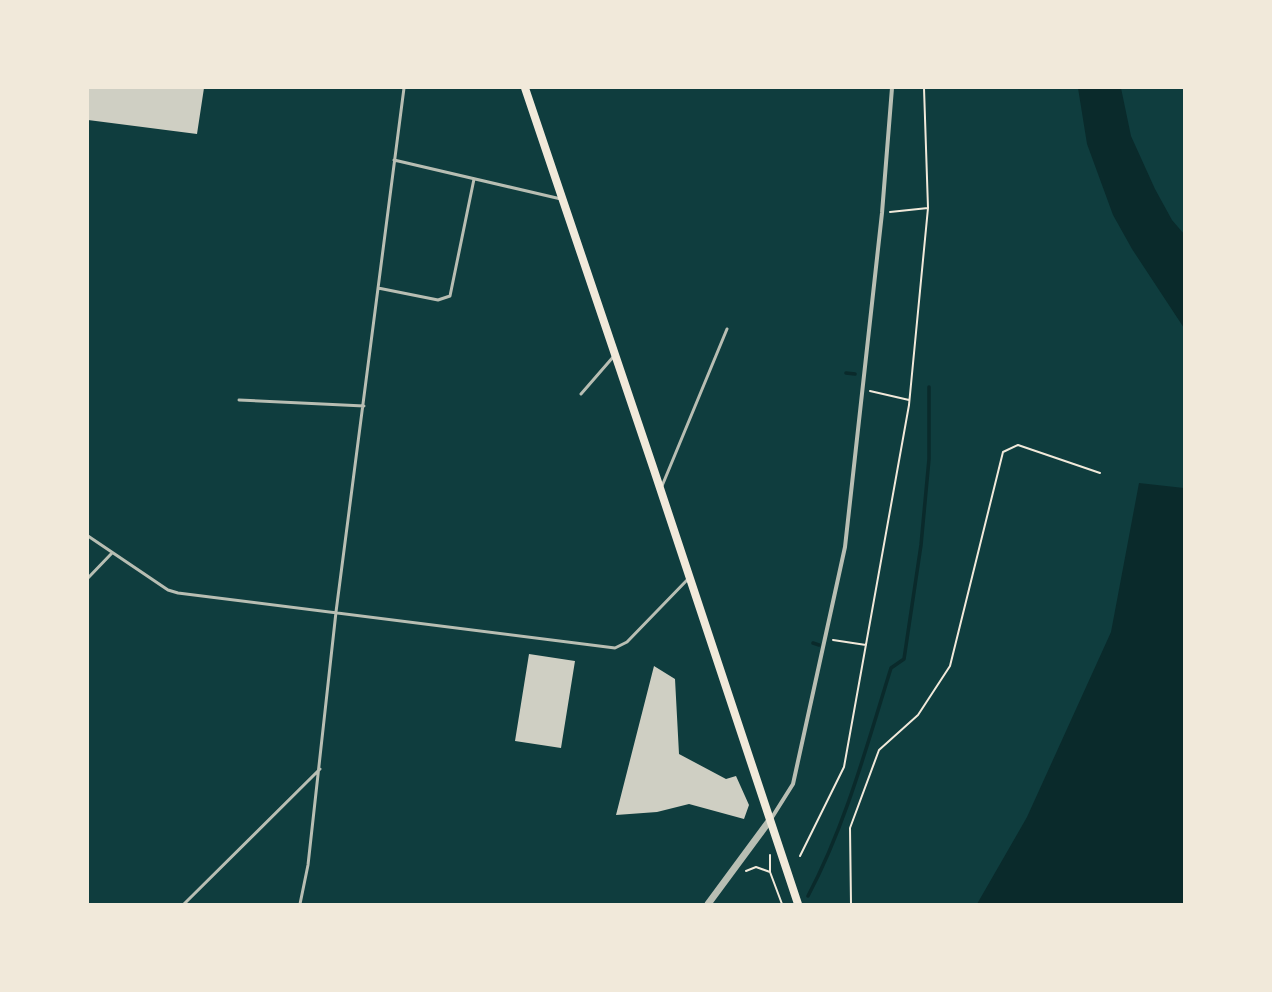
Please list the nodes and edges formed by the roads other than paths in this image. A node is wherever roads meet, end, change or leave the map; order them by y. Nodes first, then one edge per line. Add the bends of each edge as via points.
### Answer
1 (404, 88) edge
2 (525, 88) edge
3 (892, 88) edge
4 (394, 160) junction
5 (474, 179) junction
6 (562, 200) junction
7 (378, 288) junction
8 (727, 329) dead end
9 (615, 355) junction
10 (581, 394) dead end
11 (239, 400) dead end
12 (364, 406) junction
13 (661, 490) junction
14 (88, 536) edge
15 (112, 553) junction
16 (689, 577) junction
17 (88, 578) edge
18 (336, 612) junction
19 (320, 769) junction
20 (770, 820) junction
21 (184, 904) edge
22 (300, 904) edge
23 (708, 904) edge
24 (798, 904) edge

1 - 4 lane
2 - 6 main road
3 - 20 street via 882,213 845,547 793,784
4 - 5 lane
4 - 7 lane
5 - 6 lane
5 - 7 lane via 450,296 438,300
6 - 9 main road
7 - 12 lane
8 - 13 lane
9 - 10 lane
9 - 13 main road
11 - 12 lane
12 - 18 lane
13 - 16 main road
14 - 15 lane
15 - 17 lane
15 - 18 lane via 168,590
16 - 18 lane via 627,642 616,648
16 - 20 main road
18 - 19 lane
19 - 21 lane
19 - 22 lane via 308,865
20 - 23 street
20 - 24 main road

